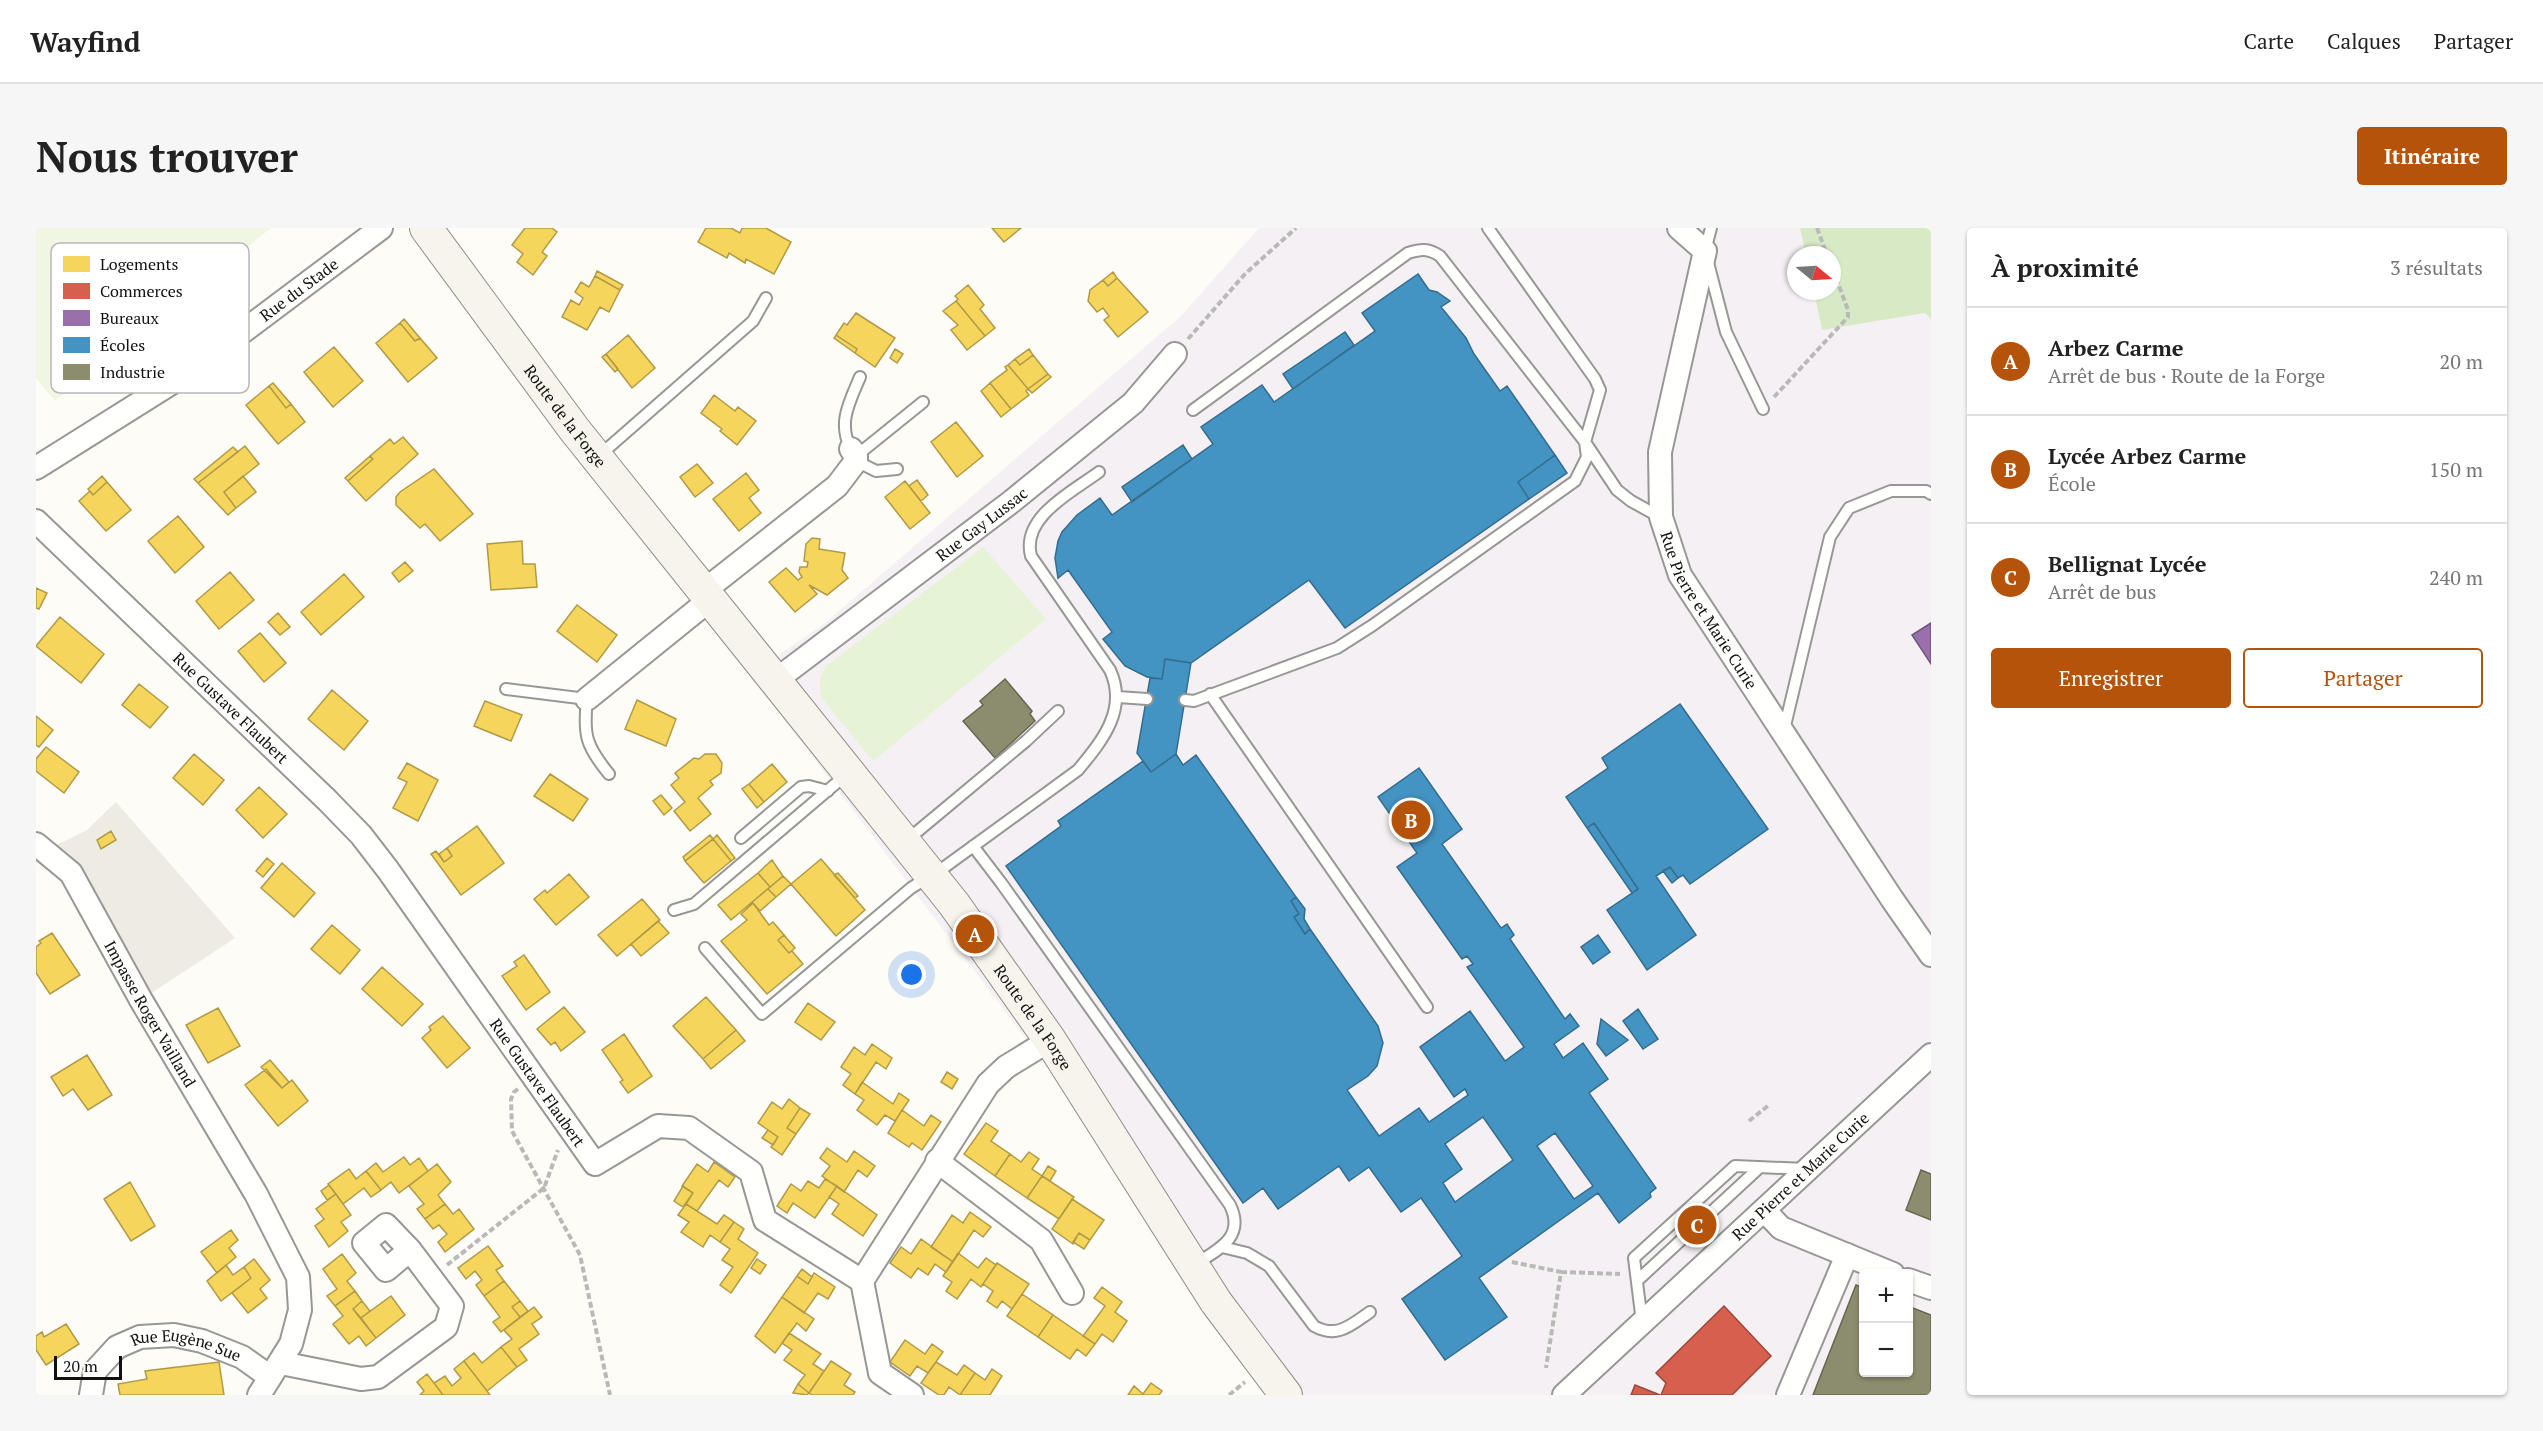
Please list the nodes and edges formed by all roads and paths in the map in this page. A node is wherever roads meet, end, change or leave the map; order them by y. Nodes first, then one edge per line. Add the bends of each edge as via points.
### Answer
1 (381, 228) edge
2 (426, 228) edge
3 (1296, 228) edge
4 (1488, 228) edge
5 (1679, 228) edge
6 (1711, 228) edge
7 (1817, 228) edge
8 (1824, 246) edge
9 (1705, 251) junction
10 (1841, 291) edge
11 (766, 298) dead end
12 (249, 327) edge
13 (1175, 354) joint
14 (860, 377) dead end
15 (156, 393) edge
16 (923, 402) dead end
17 (1763, 409) joint
18 (1193, 410) dead end
19 (1585, 442) junction
20 (854, 455) junction
21 (598, 457) junction
22 (36, 468) edge
23 (897, 469) dead end
24 (1099, 472) dead end
25 (1931, 494) edge
26 (1661, 517) junction
27 (36, 521) edge
28 (708, 594) junction
29 (776, 680) junction
30 (506, 689) dead end
31 (1210, 694) junction
32 (1118, 698) junction
33 (587, 699) junction
34 (1146, 699) dead end
35 (1185, 700) dead end
36 (1058, 711) dead end
37 (1783, 733) junction
38 (609, 774) dead end
39 (839, 782) junction
40 (741, 838) dead end
41 (906, 842) junction
42 (36, 844) edge
43 (973, 846) junction
44 (933, 875) junction
45 (674, 910) dead end
46 (705, 948) dead end
47 (1931, 955) edge
48 (1427, 1007) dead end
49 (1050, 1040) junction
50 (1931, 1055) edge
51 (536, 1077) junction
52 (1769, 1105) dead end
53 (1749, 1121) dead end
54 (568, 1124) junction
55 (937, 1161) junction
56 (1760, 1167) junction
57 (1809, 1169) junction
58 (544, 1188) junction
59 (1764, 1210) junction
60 (1222, 1247) junction
61 (410, 1250) dead end
62 (1847, 1255) junction
63 (1512, 1262) dead end
64 (1192, 1266) junction
65 (1635, 1267) junction
66 (1881, 1269) edge
67 (1561, 1272) junction
68 (431, 1278) junction
69 (1638, 1280) junction
70 (862, 1281) junction
71 (1913, 1282) edge
72 (1931, 1288) edge
73 (1072, 1293) dead end
74 (1370, 1312) dead end
75 (1642, 1323) junction
76 (1546, 1368) dead end
77 (270, 1378) edge
78 (90, 1395) edge
79 (610, 1395) edge
80 (912, 1395) edge
81 (1286, 1395) edge
82 (1564, 1395) edge
83 (1788, 1395) edge

1 - 12 street, Rue du Stade
2 - 21 main road, Route de la Forge
3 - 13 path via 1245,274
4 - 19 lane via 1600,390
5 - 9 street
6 - 9 lane
7 - 8 path
9 - 17 lane via 1726,332
9 - 26 street, Rue Pierre et Marie Curie via 1660,452
10 - 17 path via 1848,317
11 - 21 lane via 753,321
13 - 29 street, Rue Gay Lussac via 1133,403 1011,502
14 - 20 lane via 845,415 846,439
15 - 22 street, Rue du Stade
16 - 20 lane
18 - 19 lane via 1408,253 1420,249 1440,256
19 - 26 lane via 1617,490
19 - 31 lane via 1587,457 1575,481 1373,626 1337,648
20 - 23 lane via 876,471
20 - 28 street via 837,486
21 - 28 main road, Route de la Forge
24 - 32 lane via 1039,518 1029,546 1031,556 1110,670
25 - 37 lane via 1891,491 1849,508 1830,537
26 - 37 street, Rue Pierre et Marie Curie via 1680,575
27 - 51 street, Rue Gustave Flaubert via 361,835
28 - 29 main road, Route de la Forge
28 - 33 street
29 - 39 main road, Route de la Forge
30 - 33 lane
31 - 35 lane via 1194,701
31 - 48 lane
32 - 34 lane
32 - 43 lane via 1102,738 1078,770
33 - 38 lane via 587,742
36 - 41 lane
37 - 47 street, Rue Pierre et Marie Curie
39 - 40 lane via 801,787
39 - 41 main road, Route de la Forge
39 - 45 lane via 694,904
41 - 44 main road, Route de la Forge
42 - 77 street, Impasse Roger Vailland via 71,873 256,1194 298,1277 300,1310 291,1344
43 - 44 lane
43 - 60 lane via 1230,1204 1234,1227
44 - 46 lane via 911,888 762,1014
44 - 49 main road, Route de la Forge
49 - 55 street via 1006,1067 988,1084
49 - 64 main road, Route de la Forge
50 - 57 street, Rue Pierre et Marie Curie
51 - 54 street, Rue Gustave Flaubert
51 - 58 path via 514,1092 510,1114 512,1131
52 - 53 path
54 - 58 path
54 - 70 street, Rue Gustave Flaubert via 595,1164 658,1126 689,1128 751,1172 765,1220
55 - 70 street
55 - 73 street via 1041,1240
56 - 57 lane
56 - 65 lane via 1736,1166 1634,1258
56 - 69 lane
57 - 59 street, Rue Pierre et Marie Curie
58 - 68 path
58 - 79 path via 579,1255
59 - 62 street via 1781,1228
59 - 75 street, Rue Pierre et Marie Curie
60 - 64 lane
60 - 74 lane via 1253,1256 1269,1266 1320,1330 1341,1331
61 - 68 street
62 - 66 street
62 - 83 street
63 - 67 path
64 - 81 main road, Route de la Forge
65 - 67 path via 1625,1274
65 - 69 lane
67 - 76 path
68 - 77 street via 452,1306 446,1327 378,1377
69 - 75 lane
70 - 80 street via 880,1373
71 - 72 street
75 - 82 street, Rue Pierre et Marie Curie
77 - 78 street, Rue Eugène Sue via 242,1357 202,1341 174,1335 140,1337 117,1347 95,1371

